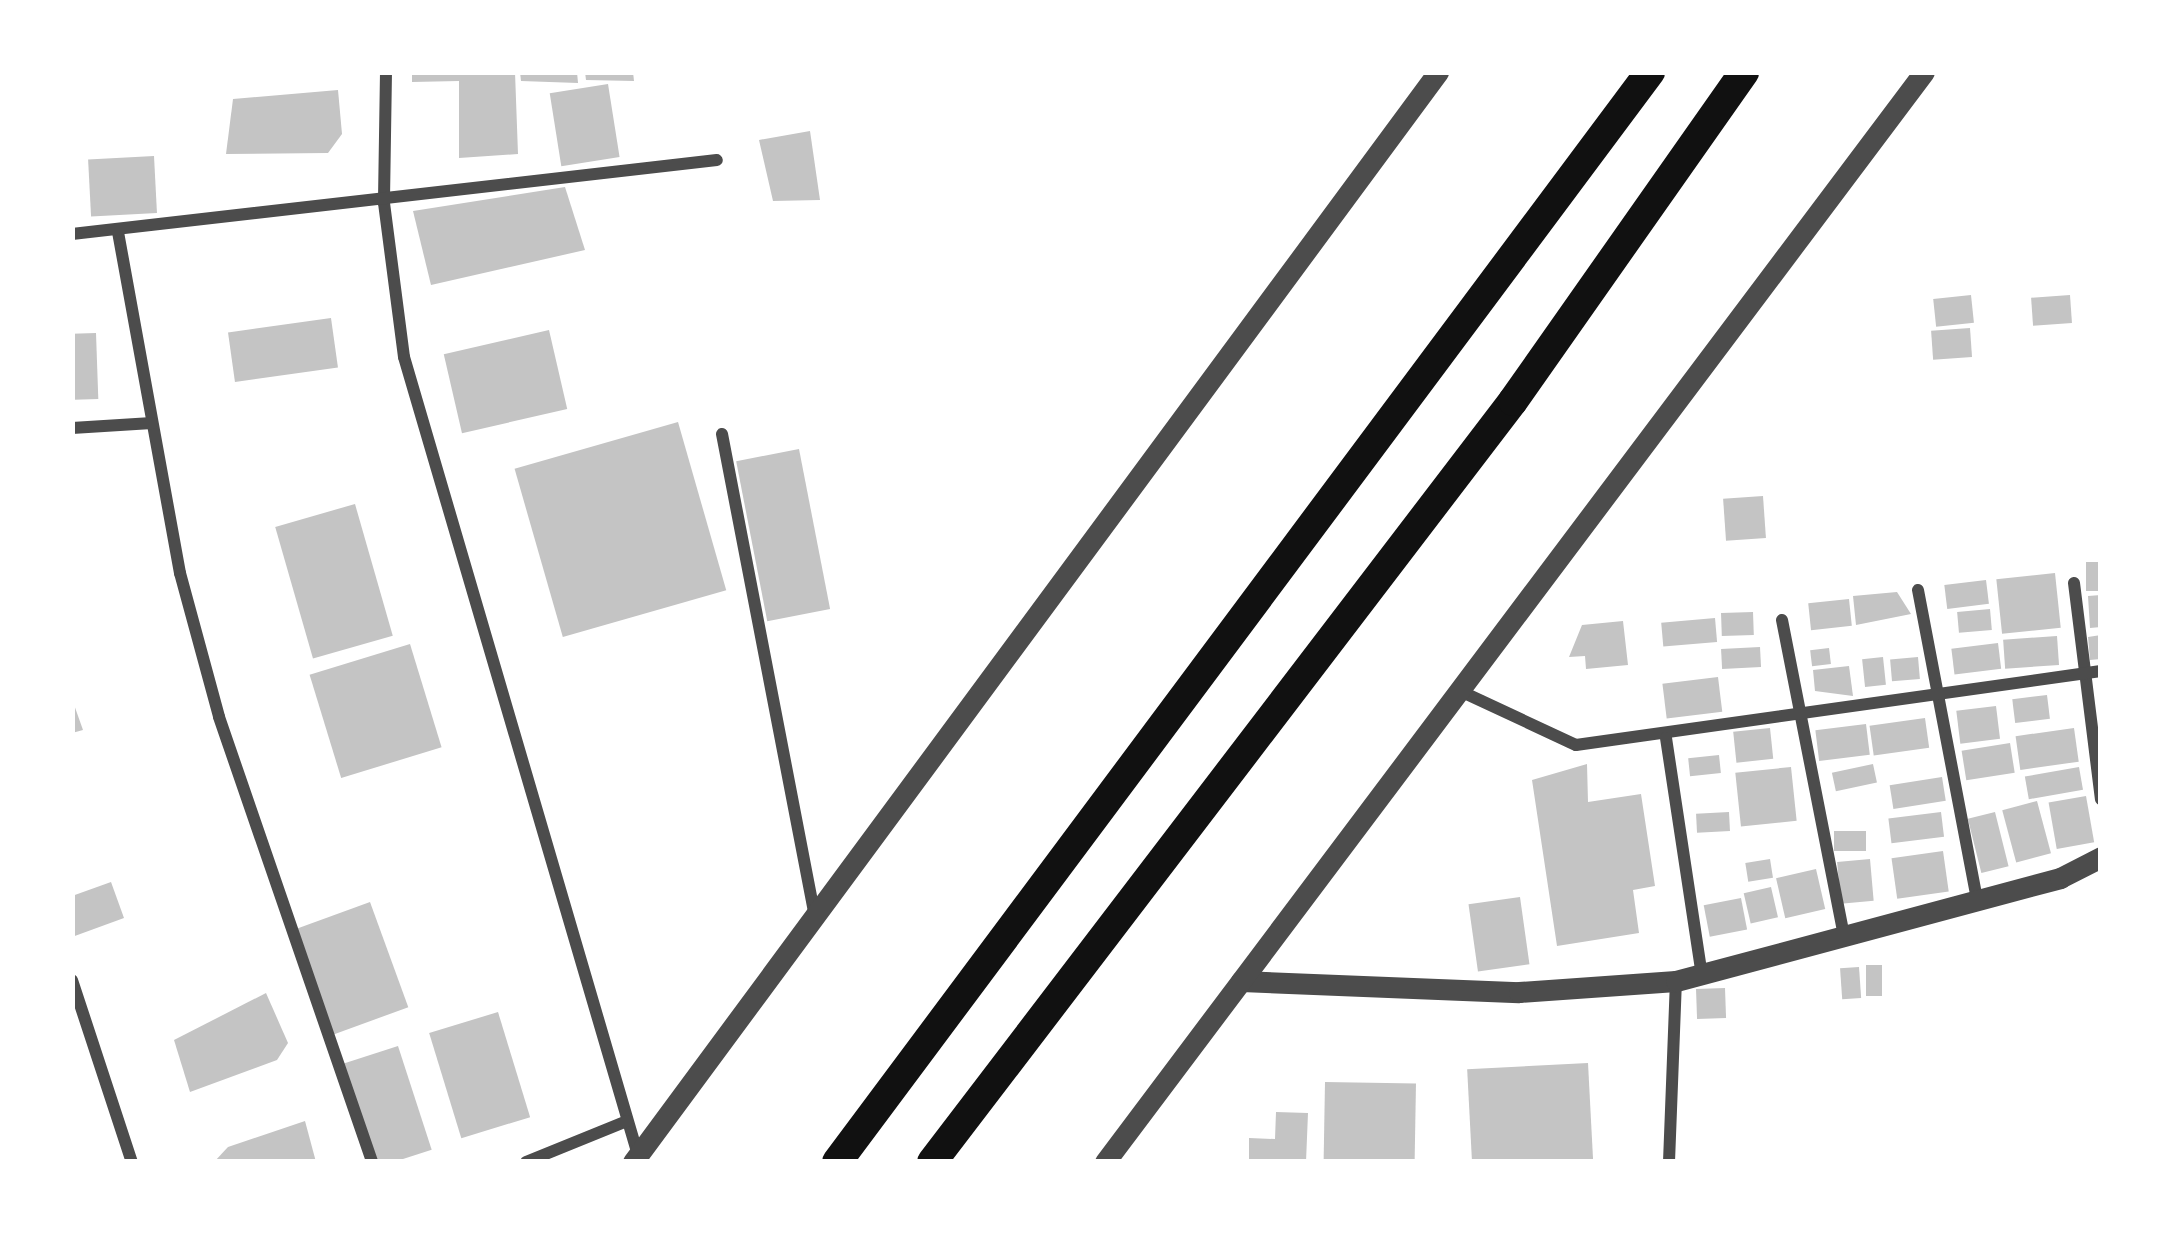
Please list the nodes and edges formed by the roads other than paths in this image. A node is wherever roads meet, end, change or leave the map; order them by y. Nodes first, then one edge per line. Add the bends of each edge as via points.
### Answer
1 (386, 72) edge
2 (1438, 72) edge
3 (1650, 72) edge
4 (1744, 72) edge
5 (1924, 72) edge
6 (717, 160) dead end
7 (383, 203) junction
8 (118, 232) junction
9 (72, 234) edge
10 (152, 423) junction
11 (72, 428) edge
12 (722, 434) dead end
13 (2074, 584) dead end
14 (1918, 590) dead end
15 (1782, 620) dead end
16 (2101, 671) edge
17 (2082, 673) junction
18 (1457, 690) junction
19 (1937, 692) junction
20 (1799, 711) junction
21 (1666, 738) junction
22 (2101, 799) edge
23 (2101, 857) edge
24 (1976, 893) junction
25 (815, 915) junction
26 (1844, 937) junction
27 (1701, 969) junction
28 (72, 980) edge
29 (1241, 980) junction
30 (1676, 980) junction
31 (627, 1121) junction
32 (636, 1158) edge
33 (132, 1162) edge
34 (372, 1162) edge
35 (526, 1162) edge
36 (837, 1162) edge
37 (932, 1162) edge
38 (1106, 1162) edge
39 (1669, 1162) edge

1 - 7 street
2 - 25 street
3 - 36 main road
4 - 37 main road via 1513,401
5 - 18 street
6 - 7 street
7 - 8 street
7 - 31 street via 404,357
8 - 9 street
8 - 10 street
10 - 11 street
10 - 34 street via 219,717
12 - 25 street
13 - 17 street
14 - 19 street
15 - 20 street
16 - 17 street
17 - 19 street
17 - 22 street
18 - 21 street via 1552,741
18 - 29 street
19 - 20 street
19 - 24 street
20 - 21 street
20 - 26 street
21 - 27 street
23 - 24 street
24 - 26 street
25 - 32 street
26 - 27 street
27 - 30 street
28 - 33 street
29 - 30 street via 1519,992
29 - 38 street
30 - 39 street
31 - 32 street
31 - 35 street

